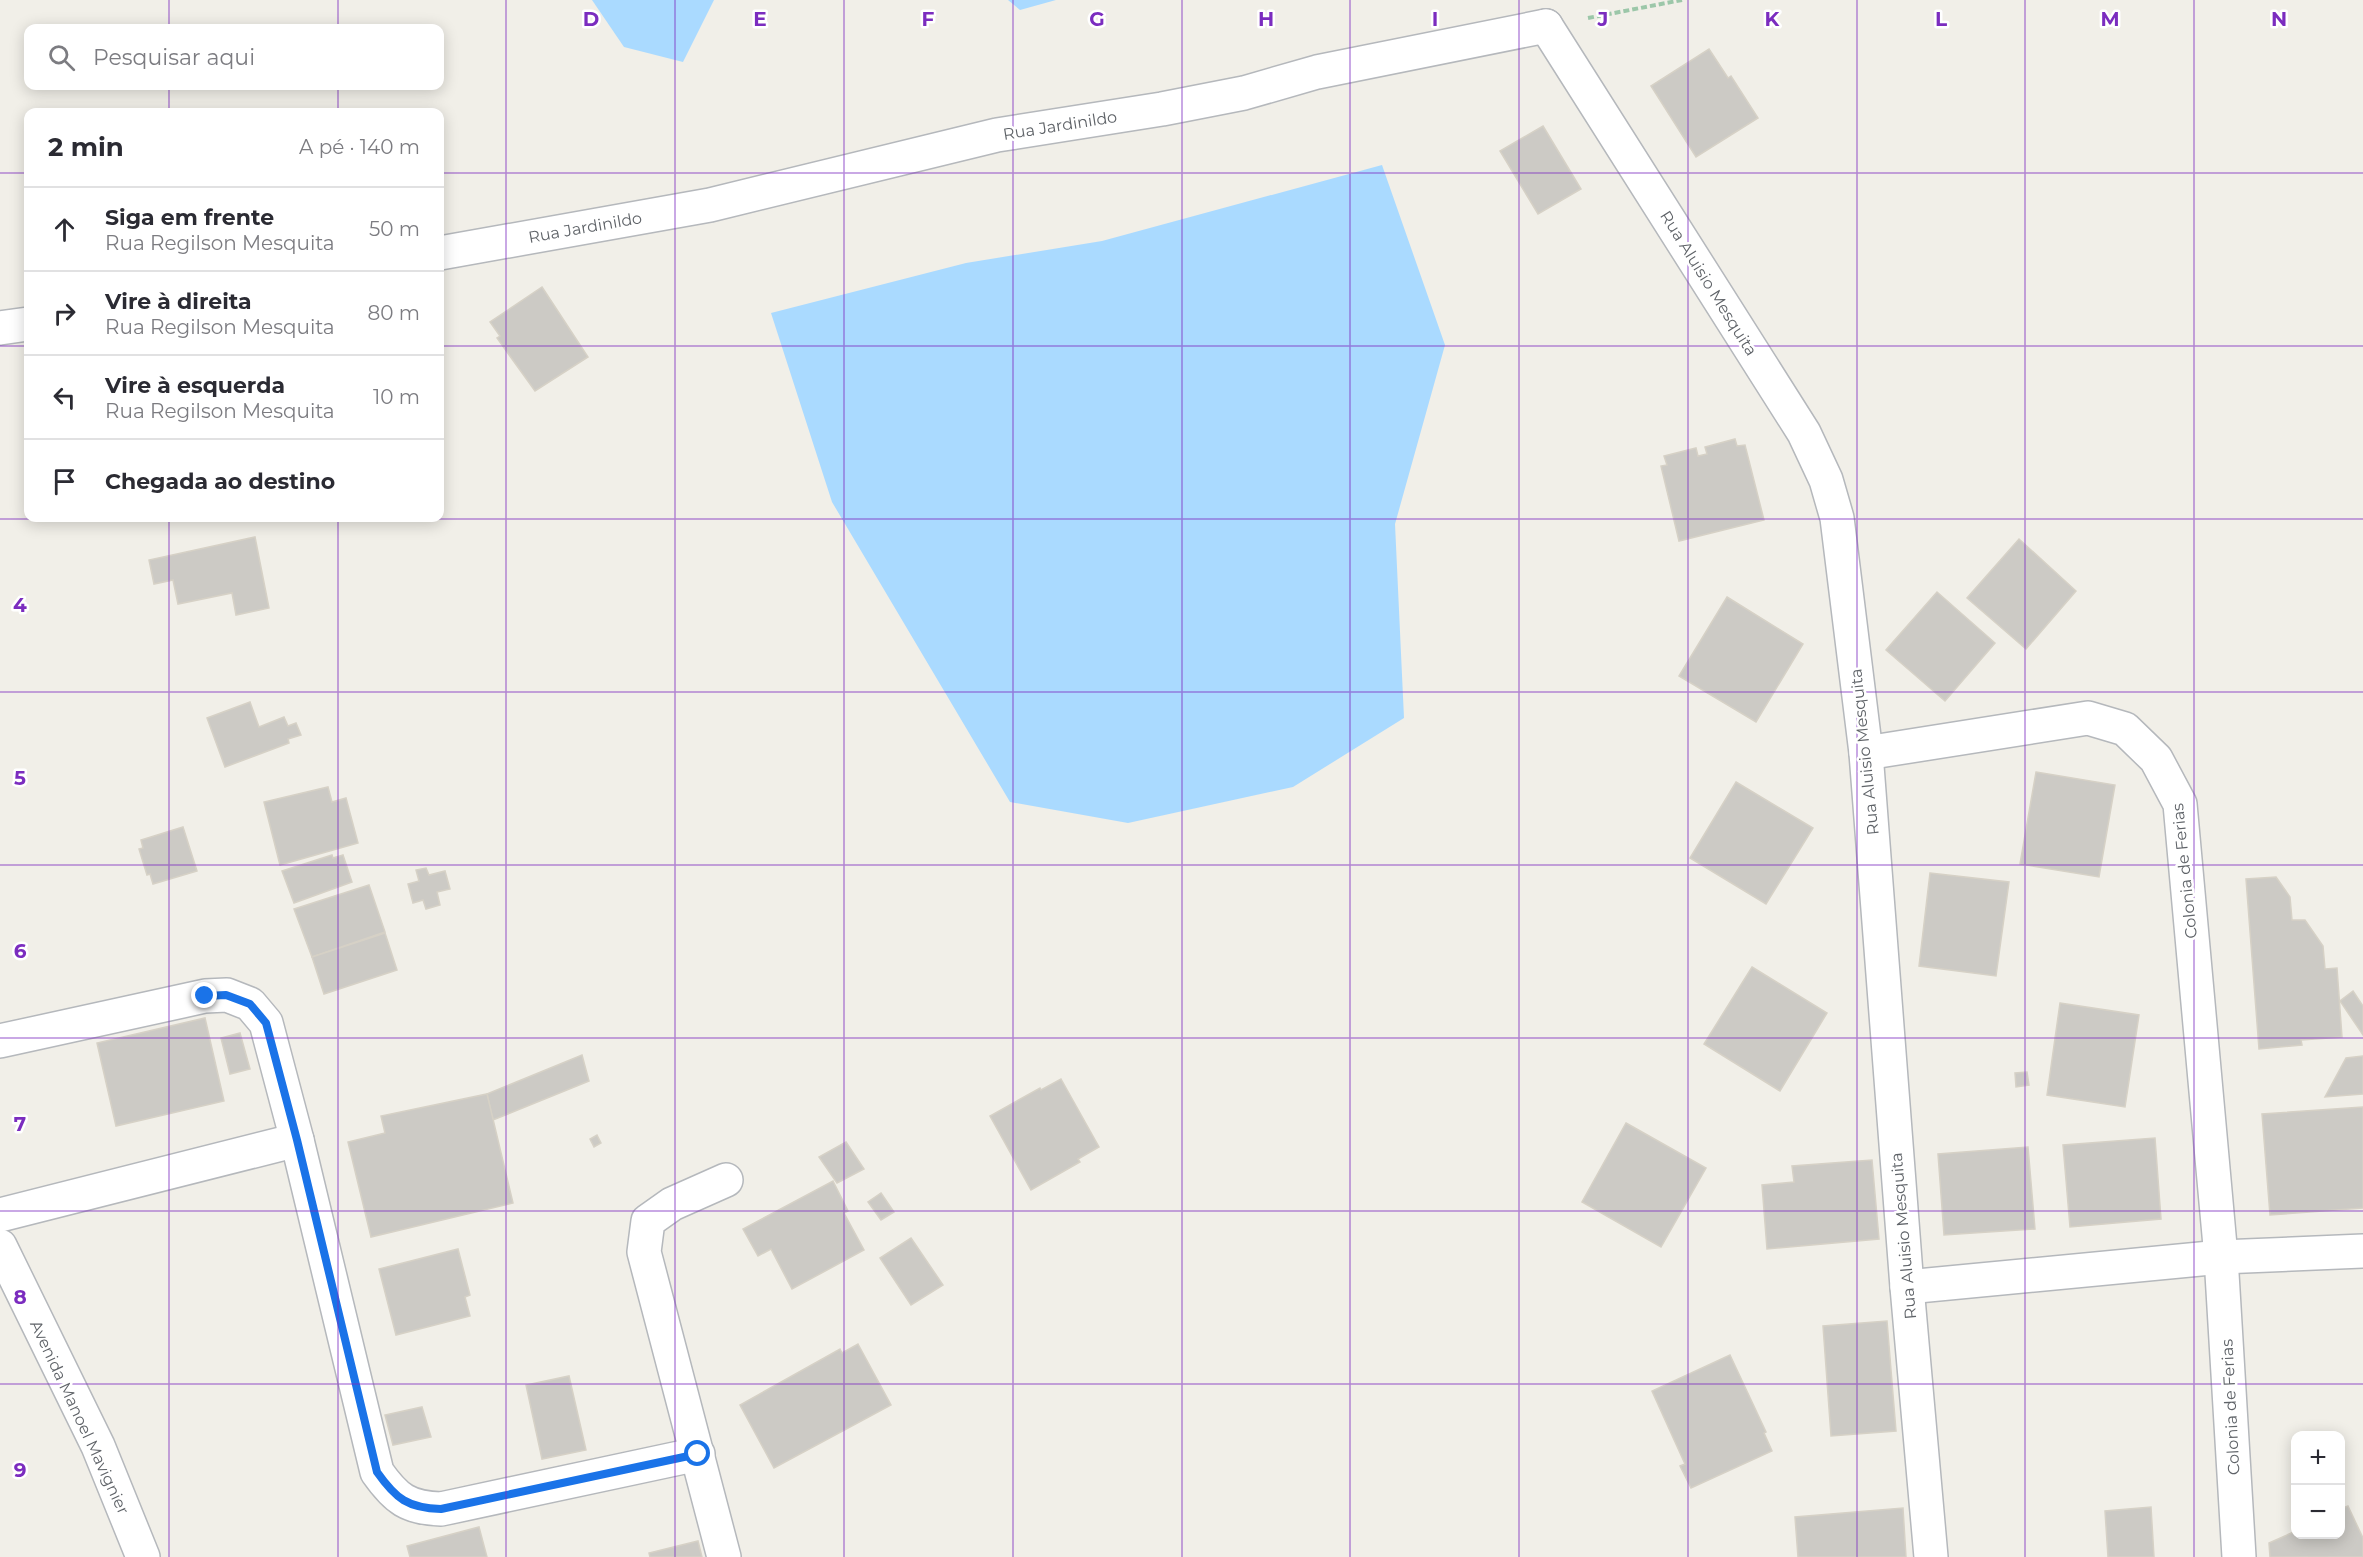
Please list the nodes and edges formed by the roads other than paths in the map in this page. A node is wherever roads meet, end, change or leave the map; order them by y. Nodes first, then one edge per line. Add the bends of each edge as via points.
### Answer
1 (1548, 13) edge
2 (444, 252) edge
3 (24, 325) edge
4 (0, 328) edge
5 (1866, 753) junction
6 (0, 1041) edge
7 (297, 1140) junction
8 (726, 1180) dead end
9 (0, 1215) edge
10 (0, 1246) edge
11 (2363, 1251) edge
12 (2221, 1257) junction
13 (1907, 1287) junction
14 (698, 1454) junction
15 (143, 1557) edge
16 (724, 1557) edge
17 (1931, 1557) edge
18 (2239, 1557) edge

1 - 2 street, Rua Jardinildo via 1244,93 997,135 710,206
1 - 5 street, Rua Aluisio Mesquita via 1804,433 1826,480 1837,518
3 - 4 street
5 - 12 street, Colonia de Ferias via 2088,718 2125,729 2156,759 2180,804
5 - 13 street, Rua Aluisio Mesquita
6 - 7 street via 205,996 226,995 250,1004 266,1023
7 - 9 street
7 - 14 street via 377,1472 390,1490 421,1509 441,1509
8 - 14 street via 672,1204 648,1221 644,1252
10 - 15 street, Avenida Manoel Mavignier via 98,1446
11 - 12 street
12 - 13 street
12 - 18 street, Colonia de Ferias
13 - 17 street, Rua Aluisio Mesquita
14 - 16 street

